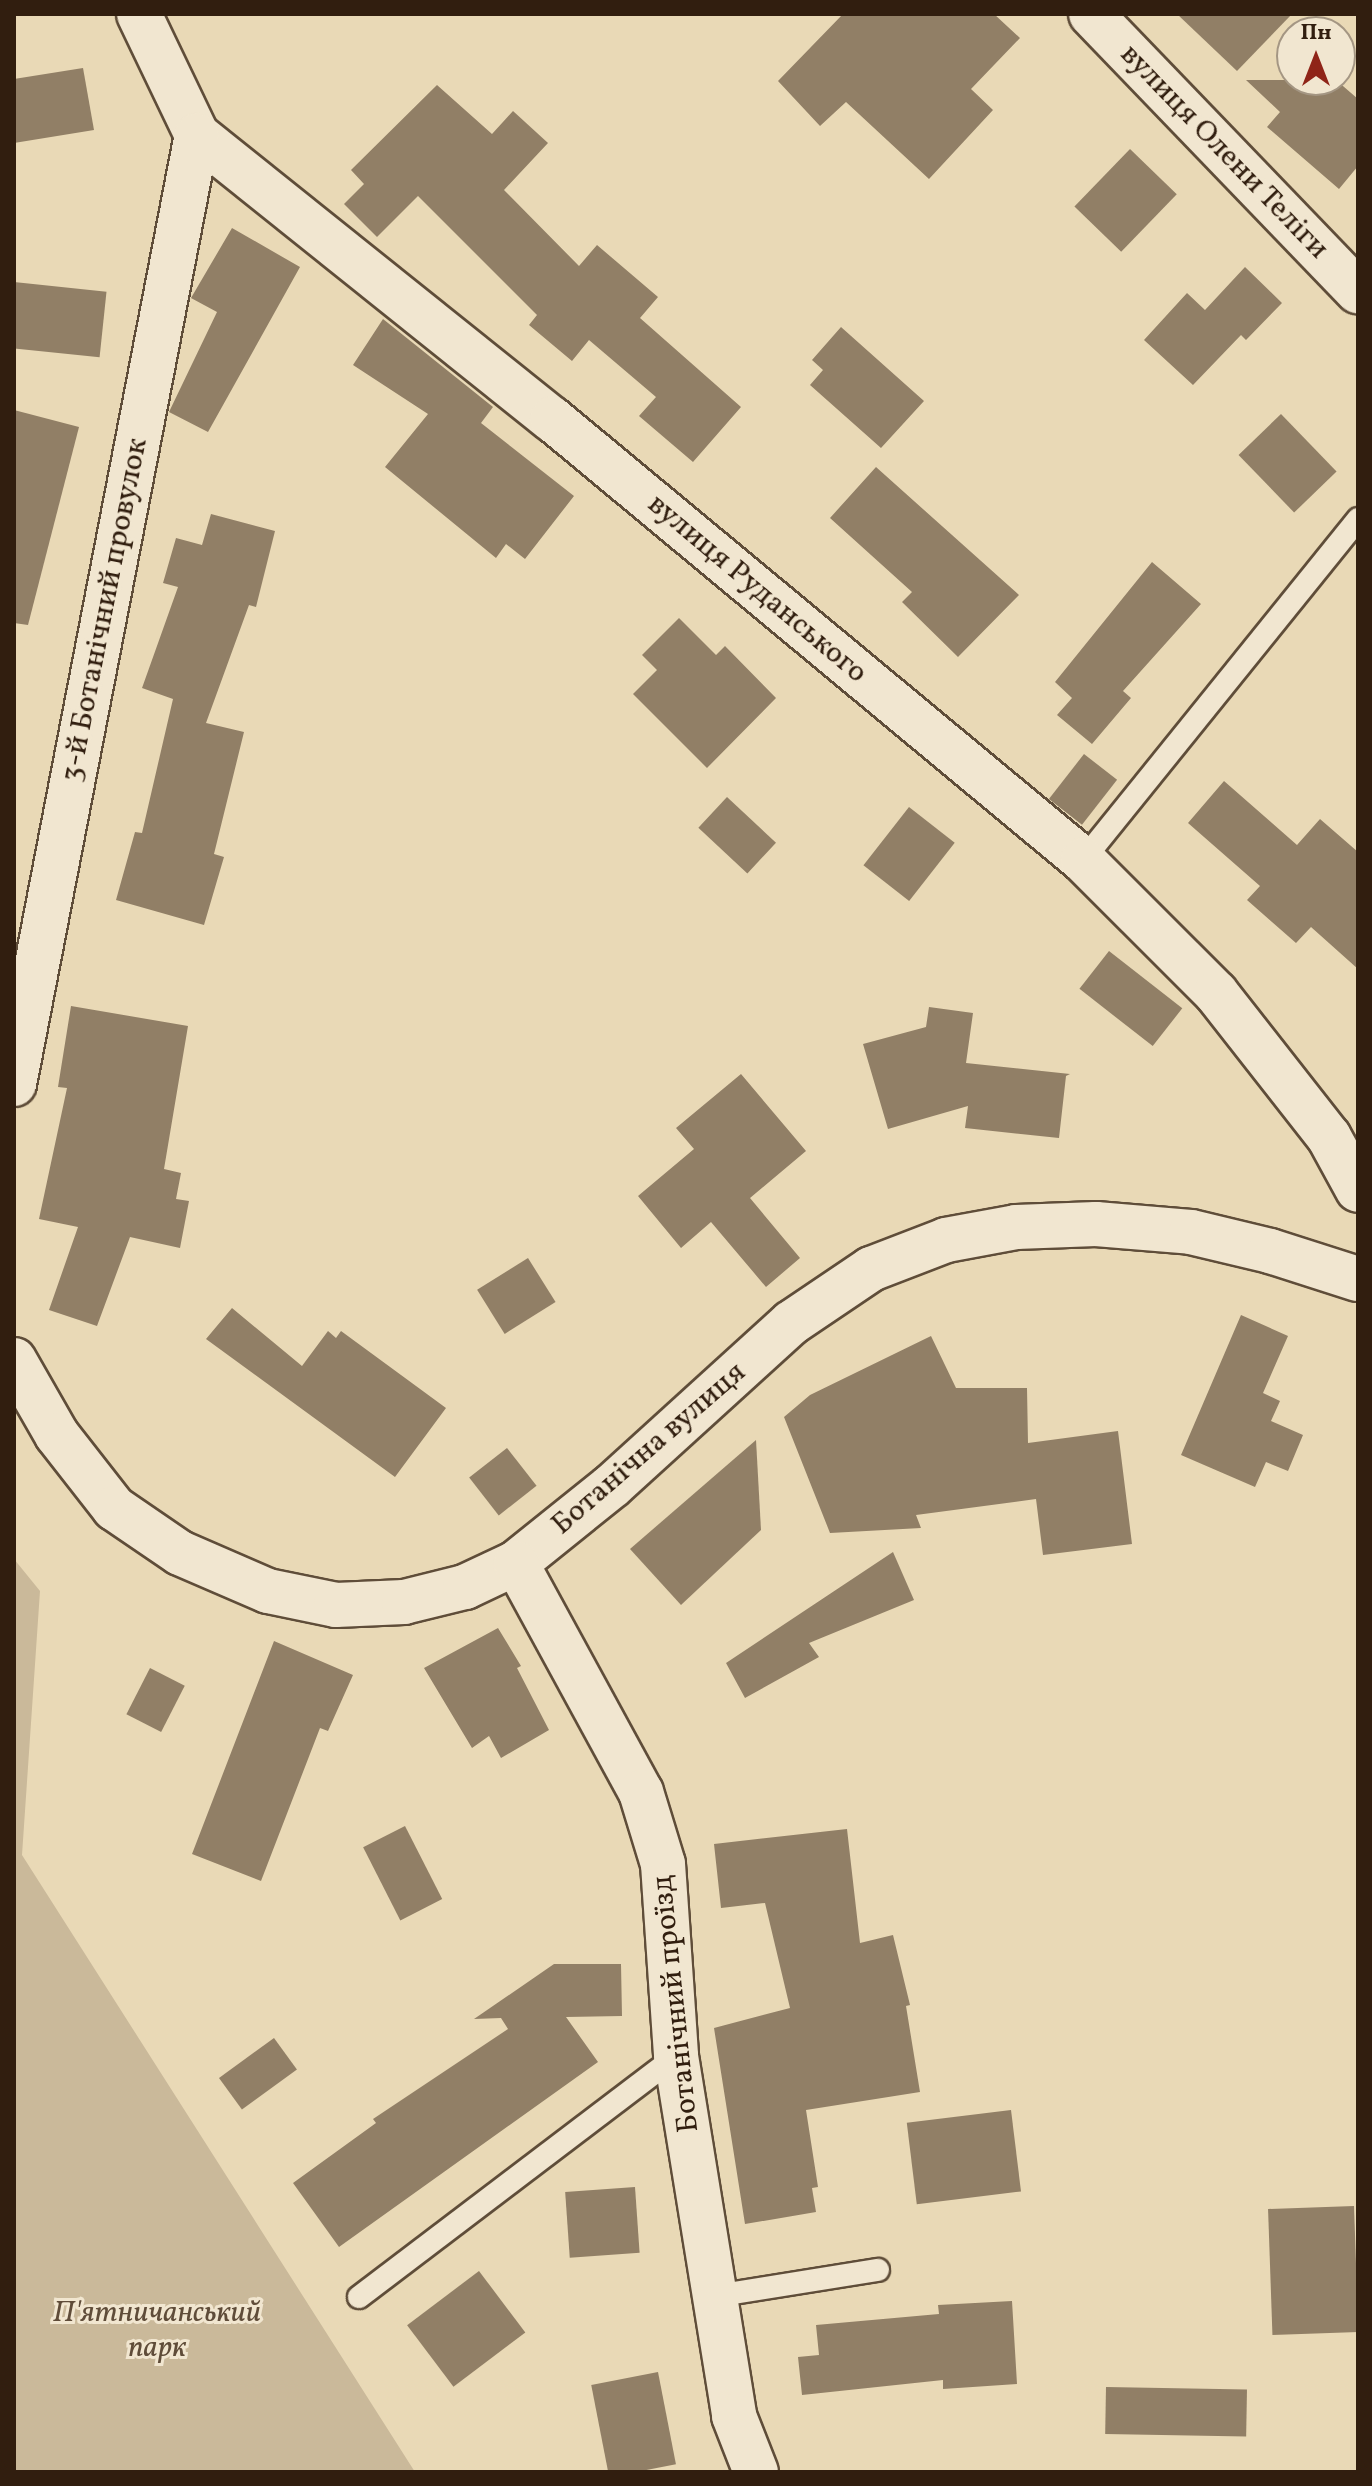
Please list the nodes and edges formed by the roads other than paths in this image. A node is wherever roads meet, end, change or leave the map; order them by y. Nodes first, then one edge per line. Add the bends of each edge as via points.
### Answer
1 (139, 14) edge
2 (1091, 14) edge
3 (197, 135) junction
4 (1358, 291) edge
5 (1358, 519) edge
6 (1083, 860) junction
7 (14, 1084) edge
8 (1358, 1190) edge
9 (1358, 1279) edge
10 (14, 1360) edge
11 (516, 1563) junction
12 (676, 2056) junction
13 (878, 2270) dead end
14 (715, 2296) junction
15 (359, 2297) dead end
16 (756, 2472) edge

1 - 3 street, вулиця Руданського
2 - 4 street, вулиця Олени Теліги
3 - 6 street, вулиця Руданського via 552,419
3 - 7 street, 3-й Ботанічний провулок
5 - 6 lane
6 - 8 street, вулиця Руданського via 1216,993 1329,1137
9 - 11 street, Ботанічна вулиця via 1191,1232 1096,1224 1016,1227 946,1240 871,1269 791,1323 613,1485
10 - 11 street, Ботанічна вулиця via 57,1435 114,1508 180,1553 268,1591 336,1605 404,1602 465,1587
11 - 12 street, Ботанічний проїзд via 641,1792 663,1864
12 - 14 street, Ботанічний проїзд
12 - 15 lane
13 - 14 lane
14 - 16 street, Ботанічний проїзд via 734,2416

